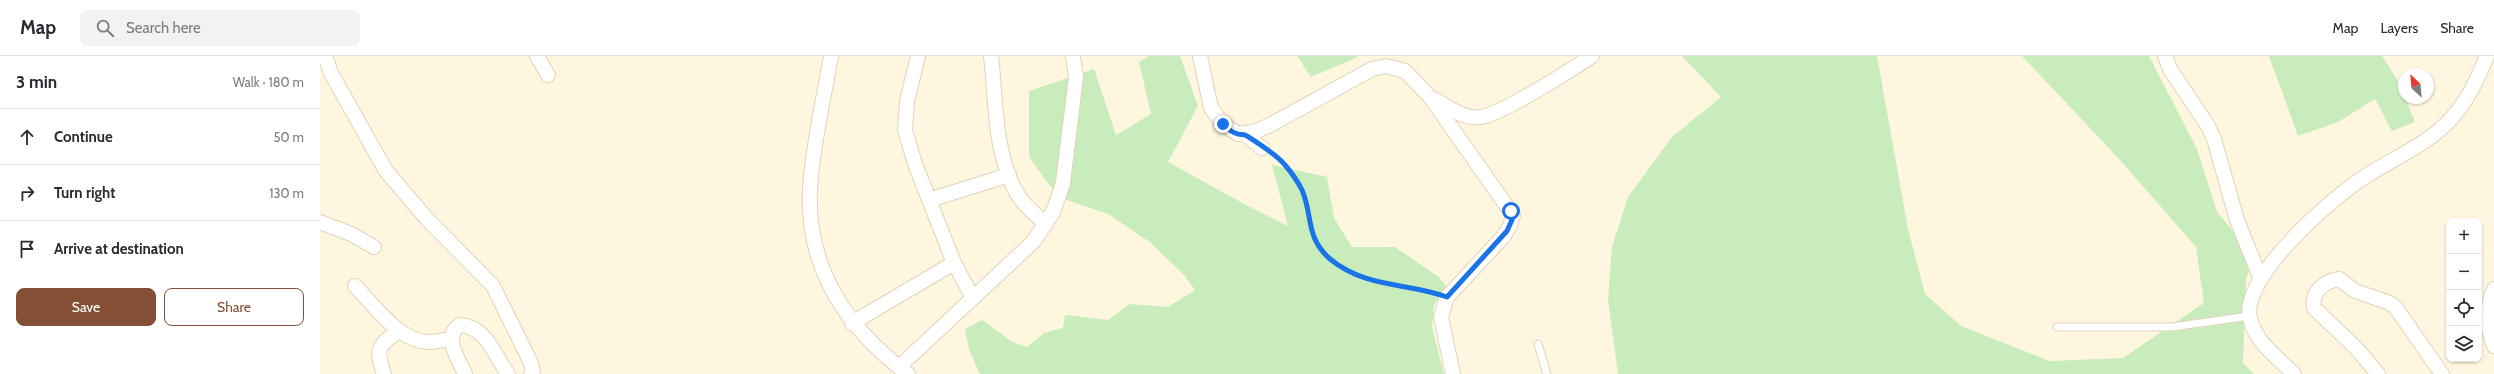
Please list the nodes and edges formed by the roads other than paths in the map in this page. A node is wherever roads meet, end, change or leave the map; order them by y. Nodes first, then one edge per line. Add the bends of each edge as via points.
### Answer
1 (325, 56) edge
2 (537, 56) edge
3 (831, 56) edge
4 (918, 56) edge
5 (991, 56) edge
6 (1073, 56) edge
7 (1200, 56) edge
8 (1592, 56) edge
9 (2165, 56) edge
10 (2487, 56) edge
11 (548, 75) dead end
12 (1430, 96) junction
13 (1245, 134) junction
14 (1262, 148) road end
15 (1008, 175) junction
16 (929, 200) junction
17 (320, 222) edge
18 (1046, 224) junction
19 (374, 247) dead end
20 (954, 263) junction
21 (2260, 277) junction
22 (355, 286) dead end
23 (2494, 289) edge
24 (973, 298) junction
25 (2249, 316) junction
26 (852, 323) junction
27 (2057, 327) dead end
28 (400, 331) junction
29 (451, 339) junction
30 (1538, 344) dead end
31 (2494, 346) edge
32 (903, 371) edge
33 (534, 373) edge
34 (384, 374) edge
35 (465, 374) edge
36 (508, 374) edge
37 (1453, 374) edge
38 (1547, 374) edge
39 (2294, 374) edge
40 (2378, 374) edge
41 (2442, 374) edge

1 - 33 street via 331,73 386,171 413,204 484,276 499,295
2 - 11 street
3 - 26 street via 811,177 812,229 830,286
4 - 16 street via 907,102 905,130
5 - 15 street via 998,130
6 - 18 street via 1076,77 1063,183
7 - 13 street via 1207,94 1215,117 1231,131
8 - 12 street via 1546,84 1482,117 1461,115
9 - 21 street via 2170,69 2214,139 2237,220
10 - 21 street via 2465,102 2449,122 2426,140 2343,192 2294,239
12 - 13 street via 1405,71 1381,66 1270,125
12 - 37 street via 1513,215 1503,237 1447,297 1441,317
13 - 14 street
15 - 16 street
15 - 18 street via 1014,189 1028,208
16 - 20 street
17 - 19 street via 351,234
18 - 24 street via 1033,242
20 - 24 street
20 - 26 street
21 - 25 street via 2250,298
22 - 28 street
23 - 31 street via 2487,319 2488,332
24 - 32 street
25 - 27 lane via 2172,327
25 - 39 street via 2254,332 2263,344
26 - 32 street
28 - 29 street via 415,340 430,342
28 - 34 street via 385,340 378,349 378,359
29 - 35 street
29 - 36 street via 452,332 460,325 476,330 486,338
30 - 38 lane
40 - 41 street via 2357,349 2314,308 2312,300 2316,293 2331,280 2339,279 2356,291 2390,303 2396,308

